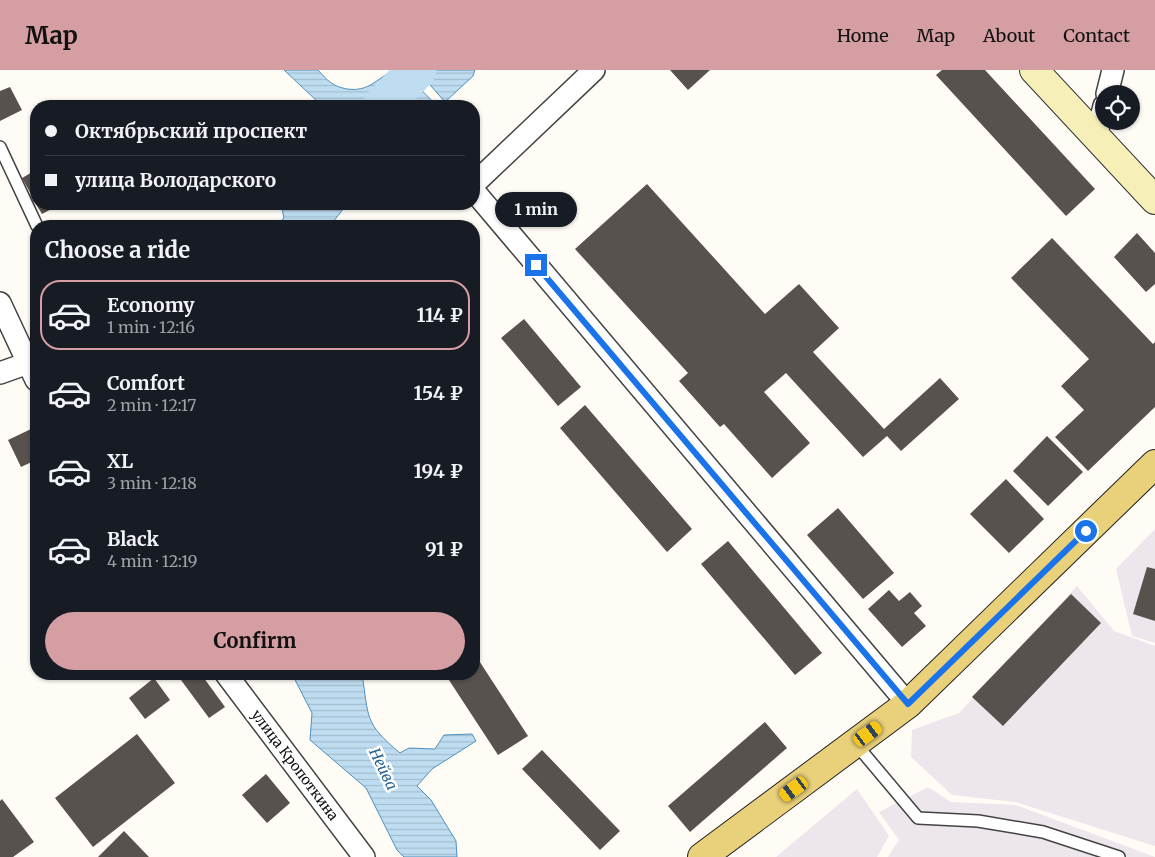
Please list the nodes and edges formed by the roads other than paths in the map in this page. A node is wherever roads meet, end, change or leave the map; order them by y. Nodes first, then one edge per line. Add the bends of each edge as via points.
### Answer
1 (594, 70) edge
2 (1034, 70) edge
3 (1113, 70) edge
4 (1109, 85) edge
5 (1098, 130) edge
6 (1096, 136) junction
7 (0, 147) edge
8 (480, 178) edge
9 (480, 198) edge
10 (1155, 200) edge
11 (34, 220) edge
12 (0, 303) edge
13 (30, 368) edge
14 (30, 372) edge
15 (0, 374) edge
16 (1155, 464) edge
17 (231, 680) edge
18 (908, 704) junction
19 (855, 743) junction
20 (364, 857) edge
21 (702, 857) edge
22 (1119, 857) edge

1 - 8 street
2 - 6 main road
3 - 4 street
5 - 6 street
6 - 10 main road
7 - 11 lane
9 - 18 street
12 - 13 street
14 - 15 street
16 - 18 main road
17 - 20 street, улица Кропоткина
18 - 19 main road
19 - 21 main road
19 - 22 lane via 918,818 978,821 1043,832

